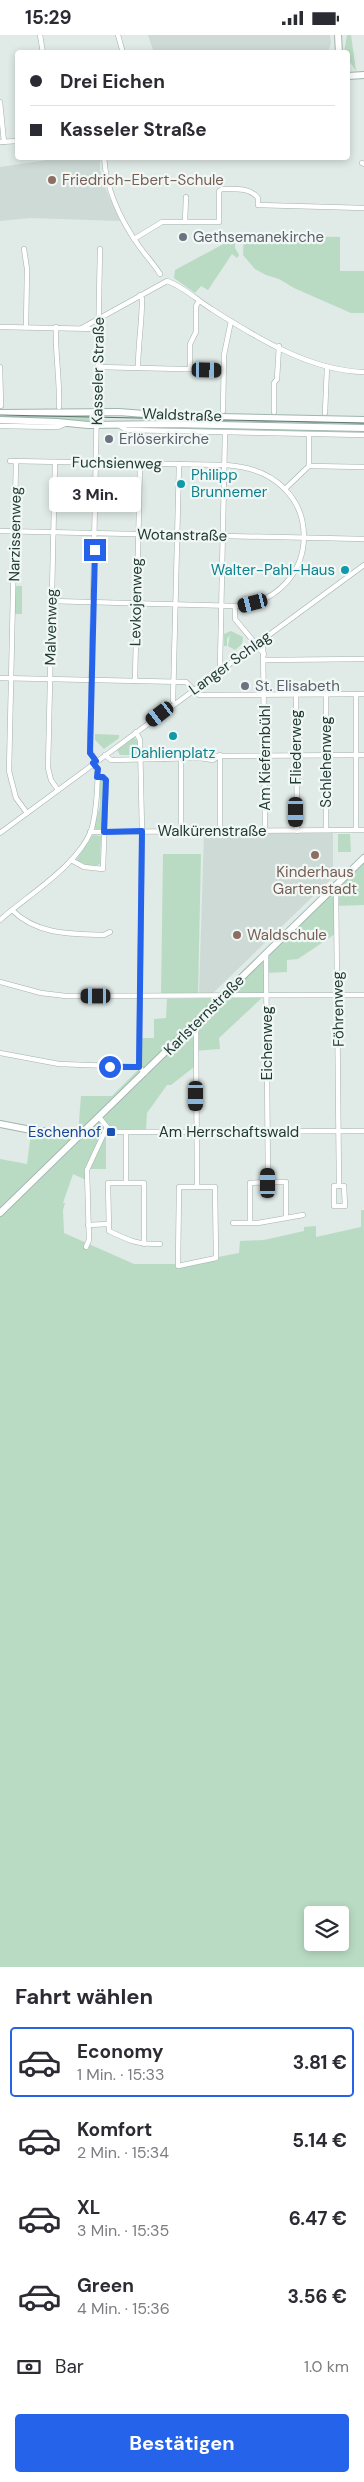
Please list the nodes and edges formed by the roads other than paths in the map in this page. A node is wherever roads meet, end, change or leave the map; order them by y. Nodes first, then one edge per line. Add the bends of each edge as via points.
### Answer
1 (40, 35) edge
2 (118, 35) edge
3 (42, 50) edge
4 (122, 50) edge
5 (364, 75) edge
6 (351, 76) edge
7 (0, 102) edge
8 (15, 141) edge
9 (2, 142) edge
10 (104, 160) edge
11 (186, 197) dead end
12 (364, 208) edge
13 (185, 222) junction
14 (134, 239) junction
15 (24, 249) dead end
16 (100, 249) dead end
17 (160, 274) dead end
18 (140, 295) junction
19 (199, 301) junction
20 (98, 320) junction
21 (231, 321) junction
22 (0, 327) edge
23 (26, 327) junction
24 (56, 327) junction
25 (82, 328) junction
26 (98, 329) junction
27 (279, 346) junction
28 (0, 367) edge
29 (98, 367) junction
30 (327, 367) junction
31 (138, 368) junction
32 (190, 369) junction
33 (224, 370) junction
34 (364, 372) edge
35 (59, 407) dead end
36 (1, 409) edge
37 (223, 411) dead end
38 (97, 412) junction
39 (274, 412) dead end
40 (325, 413) dead end
41 (0, 420) edge
42 (364, 420) edge
43 (66, 423) junction
44 (117, 424) junction
45 (97, 425) junction
46 (0, 426) edge
47 (364, 428) edge
48 (225, 432) junction
49 (309, 434) junction
50 (364, 435) edge
51 (10, 461) dead end
52 (16, 461) junction
53 (55, 462) junction
54 (96, 463) junction
55 (140, 463) junction
56 (179, 464) junction
57 (225, 465) junction
58 (309, 466) junction
59 (364, 467) edge
60 (285, 489) junction
61 (0, 531) edge
62 (15, 531) junction
63 (53, 532) junction
64 (95, 533) junction
65 (138, 534) junction
66 (177, 535) junction
67 (223, 536) junction
68 (304, 537) junction
69 (364, 539) edge
70 (364, 565) edge
71 (51, 601) junction
72 (94, 602) junction
73 (136, 603) junction
74 (176, 604) junction
75 (222, 605) junction
76 (235, 606) junction
77 (263, 638) junction
78 (256, 644) junction
79 (265, 657) junction
80 (364, 659) edge
81 (222, 669) junction
82 (0, 678) edge
83 (11, 678) junction
84 (50, 679) junction
85 (92, 680) junction
86 (135, 681) junction
87 (174, 681) junction
88 (194, 689) junction
89 (265, 694) junction
90 (296, 694) junction
91 (326, 694) junction
92 (356, 694) junction
93 (364, 694) edge
94 (173, 701) dead end
95 (136, 732) junction
96 (105, 755) junction
97 (220, 755) junction
98 (265, 755) junction
99 (296, 755) junction
100 (326, 755) junction
101 (356, 755) junction
102 (364, 755) edge
103 (180, 758) junction
104 (141, 759) junction
105 (95, 762) junction
106 (97, 777) junction
107 (58, 790) junction
108 (27, 813) junction
109 (356, 830) junction
110 (364, 830) edge
111 (142, 831) junction
112 (181, 831) junction
113 (220, 831) junction
114 (266, 831) junction
115 (296, 831) junction
116 (326, 831) junction
117 (90, 832) junction
118 (104, 832) junction
119 (0, 833) edge
120 (364, 858) edge
121 (71, 860) junction
122 (336, 886) junction
123 (12, 910) junction
124 (0, 920) edge
125 (110, 932) dead end
126 (266, 954) junction
127 (0, 982) edge
128 (338, 995) junction
129 (364, 995) edge
130 (140, 996) junction
131 (223, 996) junction
132 (267, 996) junction
133 (196, 1023) junction
134 (0, 1053) edge
135 (139, 1067) junction
136 (145, 1073) junction
137 (99, 1117) junction
138 (0, 1124) edge
139 (108, 1127) junction
140 (364, 1131) edge
141 (196, 1132) junction
142 (268, 1132) junction
143 (339, 1132) junction
144 (126, 1133) junction
145 (80, 1135) junction
146 (126, 1183) junction
147 (268, 1183) junction
148 (339, 1186) junction
149 (197, 1187) junction
150 (0, 1213) edge
151 (303, 1215) dead end
152 (286, 1217) junction
153 (234, 1223) dead end
154 (250, 1223) junction
155 (108, 1224) junction
156 (88, 1225) junction
157 (144, 1244) junction
158 (160, 1244) dead end
159 (86, 1247) dead end

1 - 3 street
2 - 4 street
5 - 6 main road
7 - 9 street
8 - 9 street
10 - 14 street via 109,187
11 - 13 street
12 - 13 street via 258,205 255,194 246,190 222,189 219,191 219,222
13 - 14 street via 162,222
14 - 17 street
15 - 23 street
16 - 20 street, Kasseler Straße
18 - 19 street via 163,281 172,283
18 - 20 street
18 - 31 street
19 - 21 street
19 - 32 street via 196,306 196,332 190,344
20 - 25 street
20 - 26 street, Kasseler Straße
21 - 27 street
21 - 33 street
22 - 23 street
23 - 24 street
24 - 25 street
24 - 35 street
25 - 26 street
26 - 29 street, Kasseler Straße
27 - 30 street
27 - 39 street
28 - 36 street
29 - 31 street
29 - 38 street, Kasseler Straße
30 - 34 street
30 - 40 street
31 - 32 street
32 - 33 street
33 - 37 street
36 - 38 main road, Waldstraße
38 - 42 main road, Waldstraße
38 - 45 street, Kasseler Straße
41 - 43 main road, Waldstraße
43 - 45 main road, Waldstraße
43 - 46 street, Waldstraße via 58,427
44 - 45 main road, Waldstraße
44 - 47 main road, Waldstraße
44 - 48 street, Waldstraße via 126,430
45 - 54 street, Kasseler Straße
48 - 49 street, Waldstraße
48 - 57 street
49 - 50 street, Waldstraße
49 - 58 street
51 - 52 street, Fuchsienweg
52 - 53 street, Fuchsienweg
52 - 62 street, Narzissenweg
53 - 54 street, Fuchsienweg
53 - 63 street, Malvenweg
54 - 55 street, Fuchsienweg
54 - 64 street, Kasseler Straße
55 - 56 street, Fuchsienweg
55 - 65 street, Levkojenweg
56 - 57 street, Fuchsienweg
56 - 66 street
57 - 60 street, Fuchsienweg via 265,474
57 - 67 street
58 - 59 street
58 - 60 street
60 - 68 street via 300,512
61 - 62 street, Wotanstraße
62 - 63 street, Wotanstraße
62 - 83 street, Narzissenweg
63 - 64 street, Wotanstraße
63 - 71 street, Malvenweg
64 - 65 street, Wotanstraße
64 - 72 street, Kasseler Straße
65 - 66 street, Wotanstraße
65 - 73 street, Levkojenweg
66 - 67 street, Wotanstraße
66 - 74 street
67 - 68 street, Wotanstraße
67 - 75 street
68 - 69 street, Wotanstraße
68 - 76 street via 297,565 282,586 263,598
70 - 77 street, Langer Schlag
71 - 72 street
71 - 84 street, Malvenweg
72 - 73 street
72 - 85 street, Kasseler Straße
73 - 74 street
73 - 86 street, Levkojenweg
74 - 75 street
74 - 87 street
75 - 76 street
75 - 81 street
76 - 78 street via 235,619
77 - 78 street, Langer Schlag
77 - 79 street, Am Kiefernbühl
78 - 79 street
78 - 81 street, Langer Schlag
79 - 80 street
79 - 89 street, Am Kiefernbühl
81 - 88 street, Langer Schlag
82 - 83 street
83 - 84 street
83 - 108 street, Narzissenweg via 9,771 16,798
84 - 85 street
84 - 107 street, Malvenweg via 48,768 51,781
85 - 86 street
85 - 105 street, Kasseler Straße via 90,751
86 - 87 street
87 - 88 street via 186,682
87 - 94 street
88 - 89 street via 199,695
88 - 95 street, Langer Schlag
89 - 90 street
89 - 98 street, Am Kiefernbühl
90 - 91 street
90 - 99 street, Fliederweg
91 - 92 street
91 - 100 street, Schlehenweg
92 - 93 street
92 - 101 street
95 - 96 street, Langer Schlag
95 - 104 street
96 - 104 street via 111,760
96 - 105 street, Langer Schlag
97 - 98 street
97 - 103 street via 213,759
97 - 113 street
98 - 99 street
98 - 114 street, Am Kiefernbühl
99 - 100 street
99 - 115 street, Fliederweg
100 - 101 street
100 - 116 street, Schlehenweg
101 - 102 street
101 - 109 street
103 - 104 street
103 - 112 street
104 - 111 street
105 - 106 street, Kasseler Straße
105 - 107 street, Langer Schlag
106 - 117 street via 96,809
106 - 118 street via 106,780
107 - 108 street, Langer Schlag
108 - 119 street, Langer Schlag
109 - 110 street, Walkürenstraße
109 - 116 street, Walkürenstraße
111 - 112 street, Walkürenstraße
111 - 118 street, Walkürenstraße
111 - 130 street
112 - 113 street, Walkürenstraße
113 - 114 street, Walkürenstraße
114 - 115 street, Walkürenstraße
115 - 116 street, Walkürenstraße
117 - 118 street, Walkürenstraße
117 - 121 street
118 - 121 street via 103,869 84,867
120 - 122 main road, Karlsternstraße
121 - 123 street
122 - 126 main road, Karlsternstraße
122 - 128 street, Föhrenweg
123 - 124 street
123 - 125 street via 33,925 50,931 104,935
126 - 131 main road, Karlsternstraße
126 - 132 street, Eichenweg
127 - 130 street via 33,992 66,996
128 - 129 street
128 - 132 street
128 - 143 street, Föhrenweg
130 - 131 street
130 - 135 street
131 - 132 street
131 - 133 main road, Karlsternstraße
132 - 142 street, Eichenweg
133 - 136 main road, Karlsternstraße
133 - 141 street
134 - 135 street via 59,1064
135 - 136 street
136 - 137 main road, Karlsternstraße
137 - 139 street, Am Herrschaftswald
137 - 145 main road, Karlsternstraße
138 - 145 main road
139 - 144 street, Am Herrschaftswald
139 - 156 street via 87,1169
140 - 143 street, Am Herrschaftswald
141 - 142 street, Am Herrschaftswald
141 - 144 street, Am Herrschaftswald
141 - 149 street
142 - 143 street, Am Herrschaftswald
142 - 147 street, Eichenweg
143 - 148 street, Föhrenweg
144 - 146 street
145 - 150 main road, Karlsternstraße
146 - 155 street via 108,1183
146 - 157 street via 144,1183
147 - 152 street via 286,1182
147 - 154 street via 250,1183
148 - 148 street via 344,1186 345,1206 334,1206 334,1186
149 - 149 street via 215,1187 216,1258 178,1265 179,1187
151 - 152 street
152 - 154 street
153 - 154 street
155 - 156 street
155 - 157 street via 108,1231
156 - 159 street
157 - 158 street

